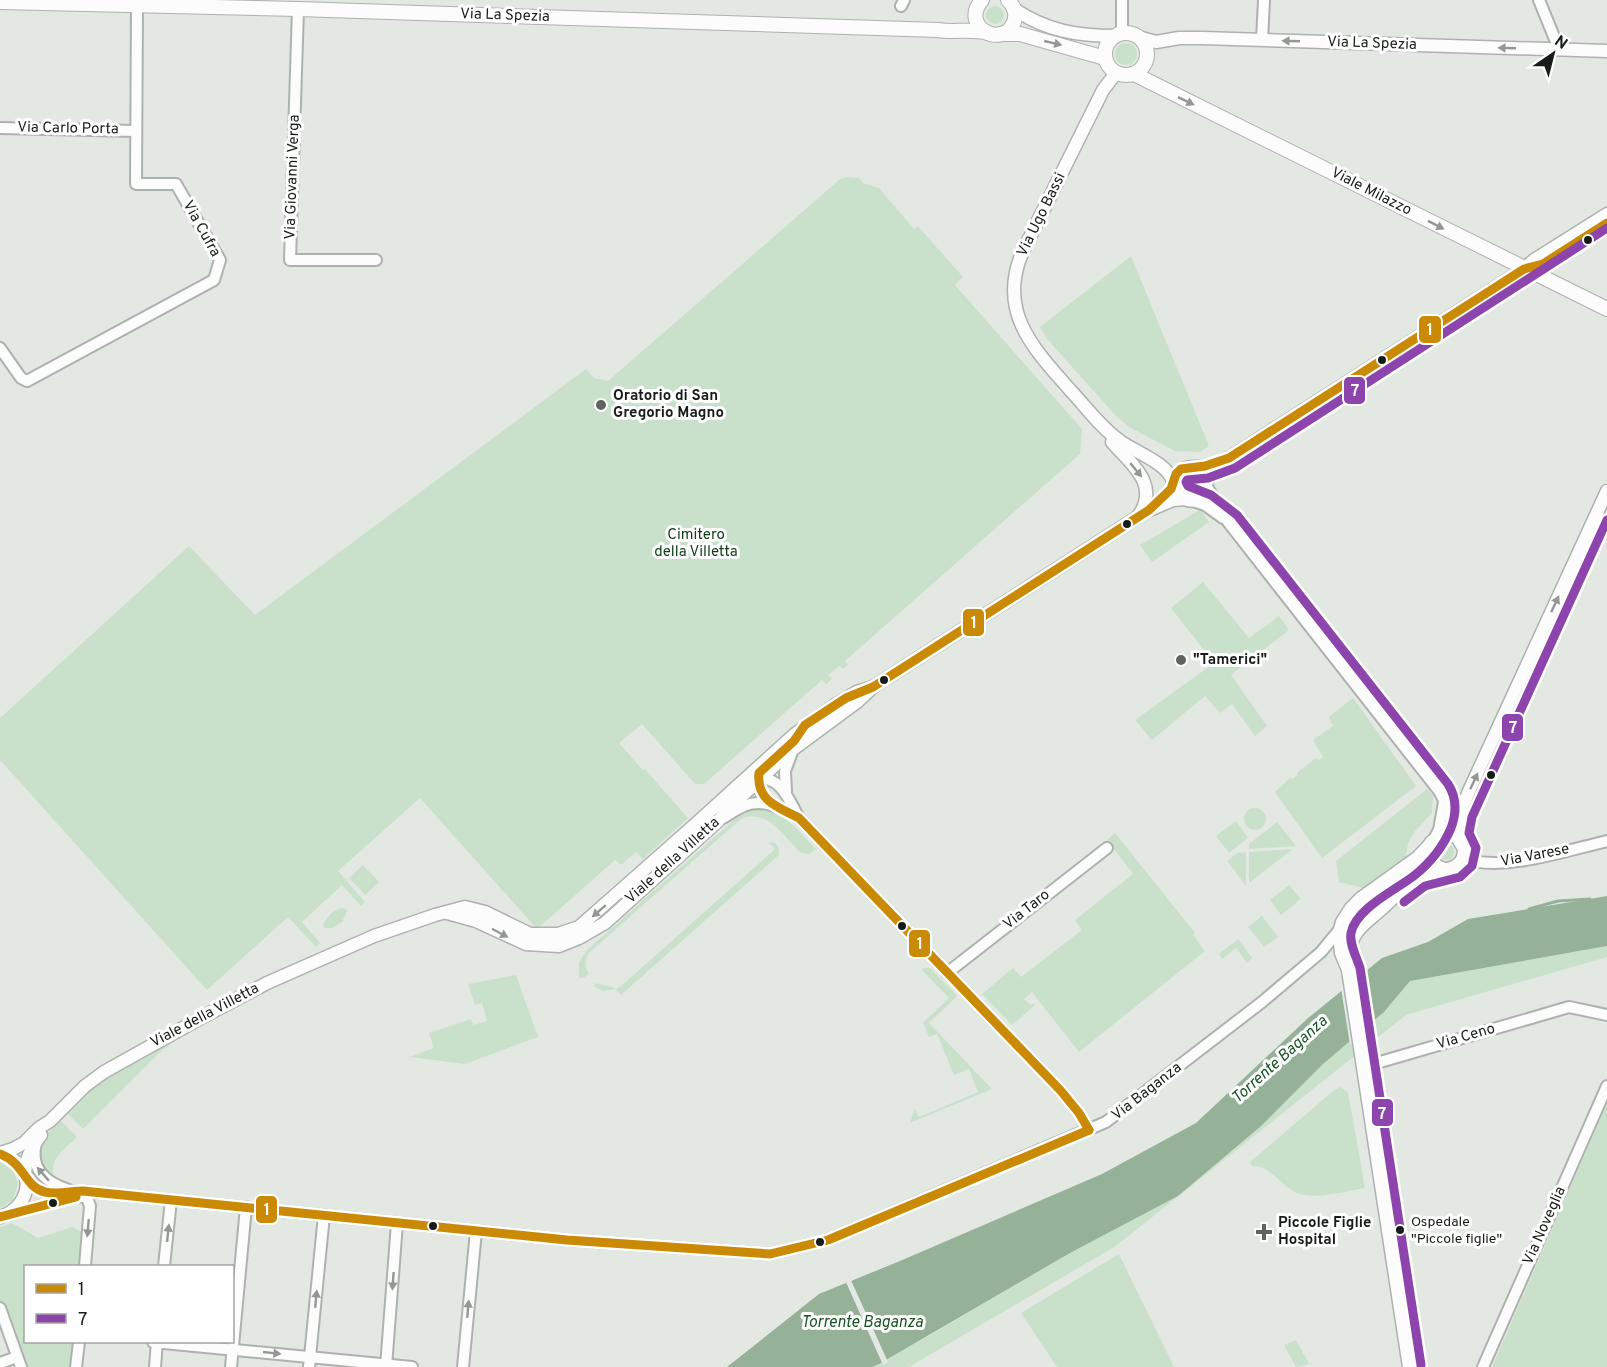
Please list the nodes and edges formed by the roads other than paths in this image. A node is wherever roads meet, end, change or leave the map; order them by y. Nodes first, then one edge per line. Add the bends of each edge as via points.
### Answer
1 (1122, 0) edge
2 (1264, 0) edge
3 (1539, 0) edge
4 (0, 2) edge
5 (980, 2) edge
6 (1011, 4) edge
7 (137, 5) junction
8 (298, 9) junction
9 (938, 30) junction
10 (994, 34) junction
11 (1119, 34) junction
12 (1138, 37) junction
13 (1262, 40) junction
14 (1559, 50) junction
15 (1607, 51) edge
16 (1105, 58) junction
17 (1116, 73) junction
18 (1134, 74) junction
19 (0, 128) edge
20 (136, 131) junction
21 (1607, 214) edge
22 (376, 260) dead end
23 (1524, 269) junction
24 (1607, 309) edge
25 (0, 348) edge
26 (1102, 425) junction
27 (1149, 458) junction
28 (1229, 458) junction
29 (1190, 467) junction
30 (1173, 483) junction
31 (1207, 485) junction
32 (1607, 491) edge
33 (1188, 500) junction
34 (1147, 511) junction
35 (1134, 520) junction
36 (1228, 522) junction
37 (873, 687) junction
38 (805, 725) junction
39 (797, 746) junction
40 (759, 779) junction
41 (787, 795) junction
42 (724, 799) junction
43 (1444, 802) junction
44 (774, 805) junction
45 (799, 818) junction
46 (719, 820) junction
47 (1454, 836) junction
48 (1432, 841) junction
49 (1607, 841) edge
50 (1107, 848) dead end
51 (1463, 858) junction
52 (1445, 869) junction
53 (1399, 890) junction
54 (444, 913) junction
55 (1339, 936) junction
56 (1347, 965) junction
57 (947, 973) junction
58 (1607, 1015) edge
59 (1362, 1063) junction
60 (1607, 1086) edge
61 (50, 1121) junction
62 (1089, 1130) junction
63 (39, 1137) junction
64 (0, 1154) edge
65 (26, 1177) junction
66 (78, 1194) junction
67 (98, 1194) junction
68 (171, 1200) junction
69 (90, 1204) junction
70 (246, 1207) junction
71 (324, 1215) junction
72 (4, 1216) edge
73 (398, 1223) junction
74 (476, 1231) junction
75 (85, 1265) edge
76 (164, 1265) edge
77 (0, 1308) edge
78 (78, 1343) edge
79 (156, 1343) edge
80 (166, 1343) edge
81 (234, 1350) junction
82 (19, 1362) edge
83 (310, 1362) edge
84 (0, 1363) edge
85 (386, 1366) edge
86 (76, 1367) edge
87 (155, 1367) edge
88 (231, 1367) edge
89 (412, 1367) edge
90 (463, 1367) edge
91 (1409, 1367) edge
92 (1483, 1367) edge

1 - 11 street
2 - 13 street
3 - 14 street
4 - 7 main road, Via La Spezia
5 - 9 main road, Via La Spezia via 966,19
5 - 10 main road, Via La Spezia via 976,22 981,29
6 - 10 main road, Via La Spezia via 1014,23 1008,31
6 - 11 street, Via La Spezia via 1031,21 1050,28 1079,34
7 - 8 main road, Via La Spezia
7 - 20 street, Via Cufra
8 - 9 main road, Via La Spezia
8 - 22 street, Via Giovanni Verga via 290,260
9 - 10 main road, Via La Spezia
10 -> 16 main road, Via La Spezia via 1020,34
11 - 12 main road, Via La Spezia
11 - 16 main road via 1107,45
12 - 13 street, Via La Spezia via 1156,42 1184,38
12 - 18 main road via 1146,47 1147,60
14 -> 13 street, Via La Spezia
14 - 15 street, Via La Spezia
16 - 17 main road
17 - 18 main road
17 - 26 street, Via Ugo Bassi via 1103,90 1024,248 1014,292 1019,320 1031,344
18 -> 23 main road, Viale Milazzo
19 - 20 street, Via Carlo Porta
20 - 25 street, Via Cufra via 136,184 176,184 220,260 214,280 30,381 25,381
21 - 23 street
23 - 24 main road, Viale Milazzo
23 - 28 street
26 - 27 street, Via Ugo Bassi via 1118,440
26 -> 35 street via 1146,483 1145,503
27 - 29 street, Via Ugo Bassi
27 - 30 street, Via Ugo Bassi via 1169,474
28 - 29 street
28 - 31 street
29 - 30 street via 1179,471
29 - 31 street via 1202,471
30 - 33 street via 1177,494
30 - 34 street, Viale della Villetta
31 - 33 street via 1200,497
31 - 36 street
47 -> 32 street via 1469,791
33 - 34 street, Viale della Villetta via 1173,500
33 - 36 street via 1204,505
34 - 35 street, Viale della Villetta
35 - 37 street, Viale della Villetta
36 - 43 street
37 - 38 street, Viale della Villetta via 846,698
37 - 39 street, Viale della Villetta
38 - 40 street via 794,741 761,771
38 - 42 street, Viale della Villetta
39 - 40 street, Viale della Villetta
39 - 41 street via 786,768
40 - 41 street via 777,783
40 - 42 street via 754,778
40 - 44 street via 762,793
40 - 46 street, Viale della Villetta
41 - 45 street
42 -> 54 street, Viale della Villetta via 572,930 537,935 477,909 460,908
43 - 47 street via 1452,817
43 - 48 street via 1439,830
44 - 45 street
44 - 46 street via 751,803
45 - 57 street
54 -> 46 street, Viale della Villetta via 476,921 526,944 567,944 605,923
47 - 48 street via 1444,834
47 - 51 street via 1464,849
48 - 52 street via 1432,861
48 - 55 street via 1418,857 1357,902 1347,914
49 - 51 street, Via Varese via 1516,861 1483,864
50 - 57 street, Via Taro
51 - 52 street via 1456,867
52 - 53 street via 1419,876
53 - 55 street via 1358,917
53 - 56 street via 1355,932
54 - 61 street, Viale della Villetta via 333,953 223,1006 91,1080
55 - 56 street
55 - 62 street, Via Baganza via 1332,948 1321,952 1113,1118
56 - 59 street
57 - 62 street via 1061,1091
58 - 59 street, Via Ceno via 1569,1007
59 - 91 street
60 - 92 street, Via Noveglia
61 - 63 street, Viale della Villetta
61 - 64 street, Viale della Villetta via 21,1145
62 - 74 street, Via Baganza via 828,1240 770,1254
63 - 65 street, Viale della Villetta via 28,1155
66 -> 63 street via 39,1172 34,1153
64 - 65 street, Via Baganza via 16,1161
65 - 66 street, Via Baganza via 42,1191
65 - 72 street, Via Baganza via 23,1201
66 - 67 street, Via Baganza
66 - 69 street
66 - 72 street, Via Baganza
67 - 68 street, Via Baganza
67 - 69 street via 92,1196
68 - 70 street, Via Baganza
76 -> 68 street
69 -> 75 street
70 - 71 street, Via Baganza
70 - 81 street
71 - 73 street, Via Baganza
83 -> 71 street
73 - 74 street, Via Baganza
73 -> 85 street
90 -> 74 street
77 - 82 street
78 - 86 street
79 - 87 street
80 - 81 street
81 -> 83 street
81 - 88 street
82 - 84 street
83 - 85 street
85 - 89 street

